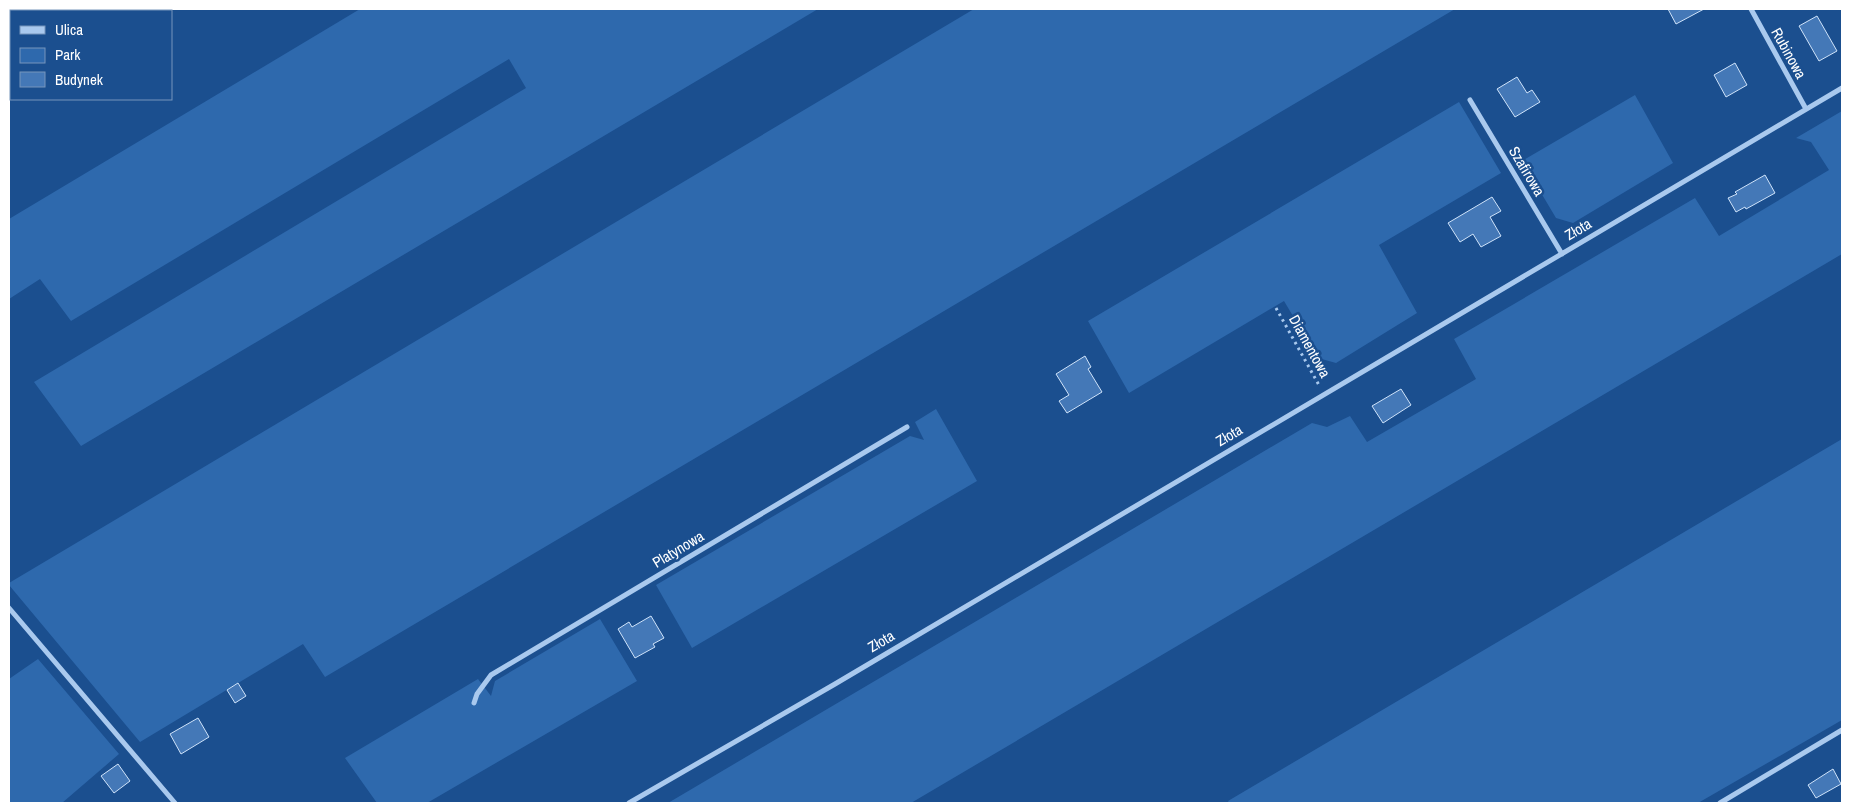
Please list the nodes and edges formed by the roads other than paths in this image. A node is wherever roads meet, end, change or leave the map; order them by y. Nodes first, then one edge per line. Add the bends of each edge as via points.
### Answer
1 (1751, 9) edge
2 (1842, 88) edge
3 (1470, 100) dead end
4 (1806, 109) junction
5 (1562, 254) junction
6 (907, 427) dead end
7 (9, 608) edge
8 (474, 703) dead end
9 (1842, 730) edge
10 (175, 803) edge
11 (629, 803) edge
12 (1720, 803) edge

1 - 4 street, Rubinowa
2 - 4 street, Złota
3 - 5 street, Szafirowa
4 - 5 street, Złota
5 - 11 street, Złota
6 - 8 street, Platynowa via 491,675
7 - 10 street
9 - 12 street

